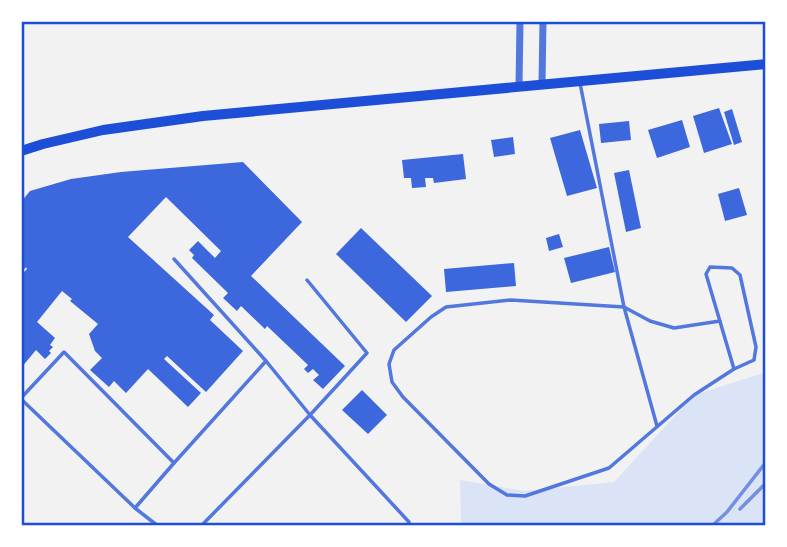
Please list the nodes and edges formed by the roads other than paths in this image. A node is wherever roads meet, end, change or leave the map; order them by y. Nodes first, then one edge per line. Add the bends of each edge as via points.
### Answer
1 (520, 21) edge
2 (543, 21) edge
3 (766, 64) edge
4 (579, 81) junction
5 (542, 84) junction
6 (519, 86) junction
7 (21, 151) edge
8 (174, 259) dead end
9 (307, 280) dead end
10 (624, 307) junction
11 (720, 321) junction
12 (266, 361) junction
13 (734, 369) junction
14 (21, 398) edge
15 (310, 415) junction
16 (657, 426) junction
17 (174, 463) junction
18 (135, 508) junction
19 (409, 522) dead end
20 (158, 526) edge
21 (201, 526) edge

1 - 6 street
2 - 5 street
3 - 4 main road
4 - 5 main road
4 - 10 lane
5 - 6 main road
6 - 7 main road via 203,116 103,130
8 - 12 lane
9 - 15 lane via 367,353
10 - 11 lane via 674,328
10 - 16 lane
10 - 16 lane via 511,300 446,307 394,350 389,365 392,382 489,484 507,495 525,496 609,468
11 - 13 lane
11 - 13 lane via 706,274 710,267 732,268 740,275 755,347 754,360
12 - 15 lane
12 - 17 lane
13 - 16 lane
14 - 17 lane via 64,352
14 - 18 lane
15 - 19 lane
15 - 21 lane
17 - 18 lane
18 - 20 lane

